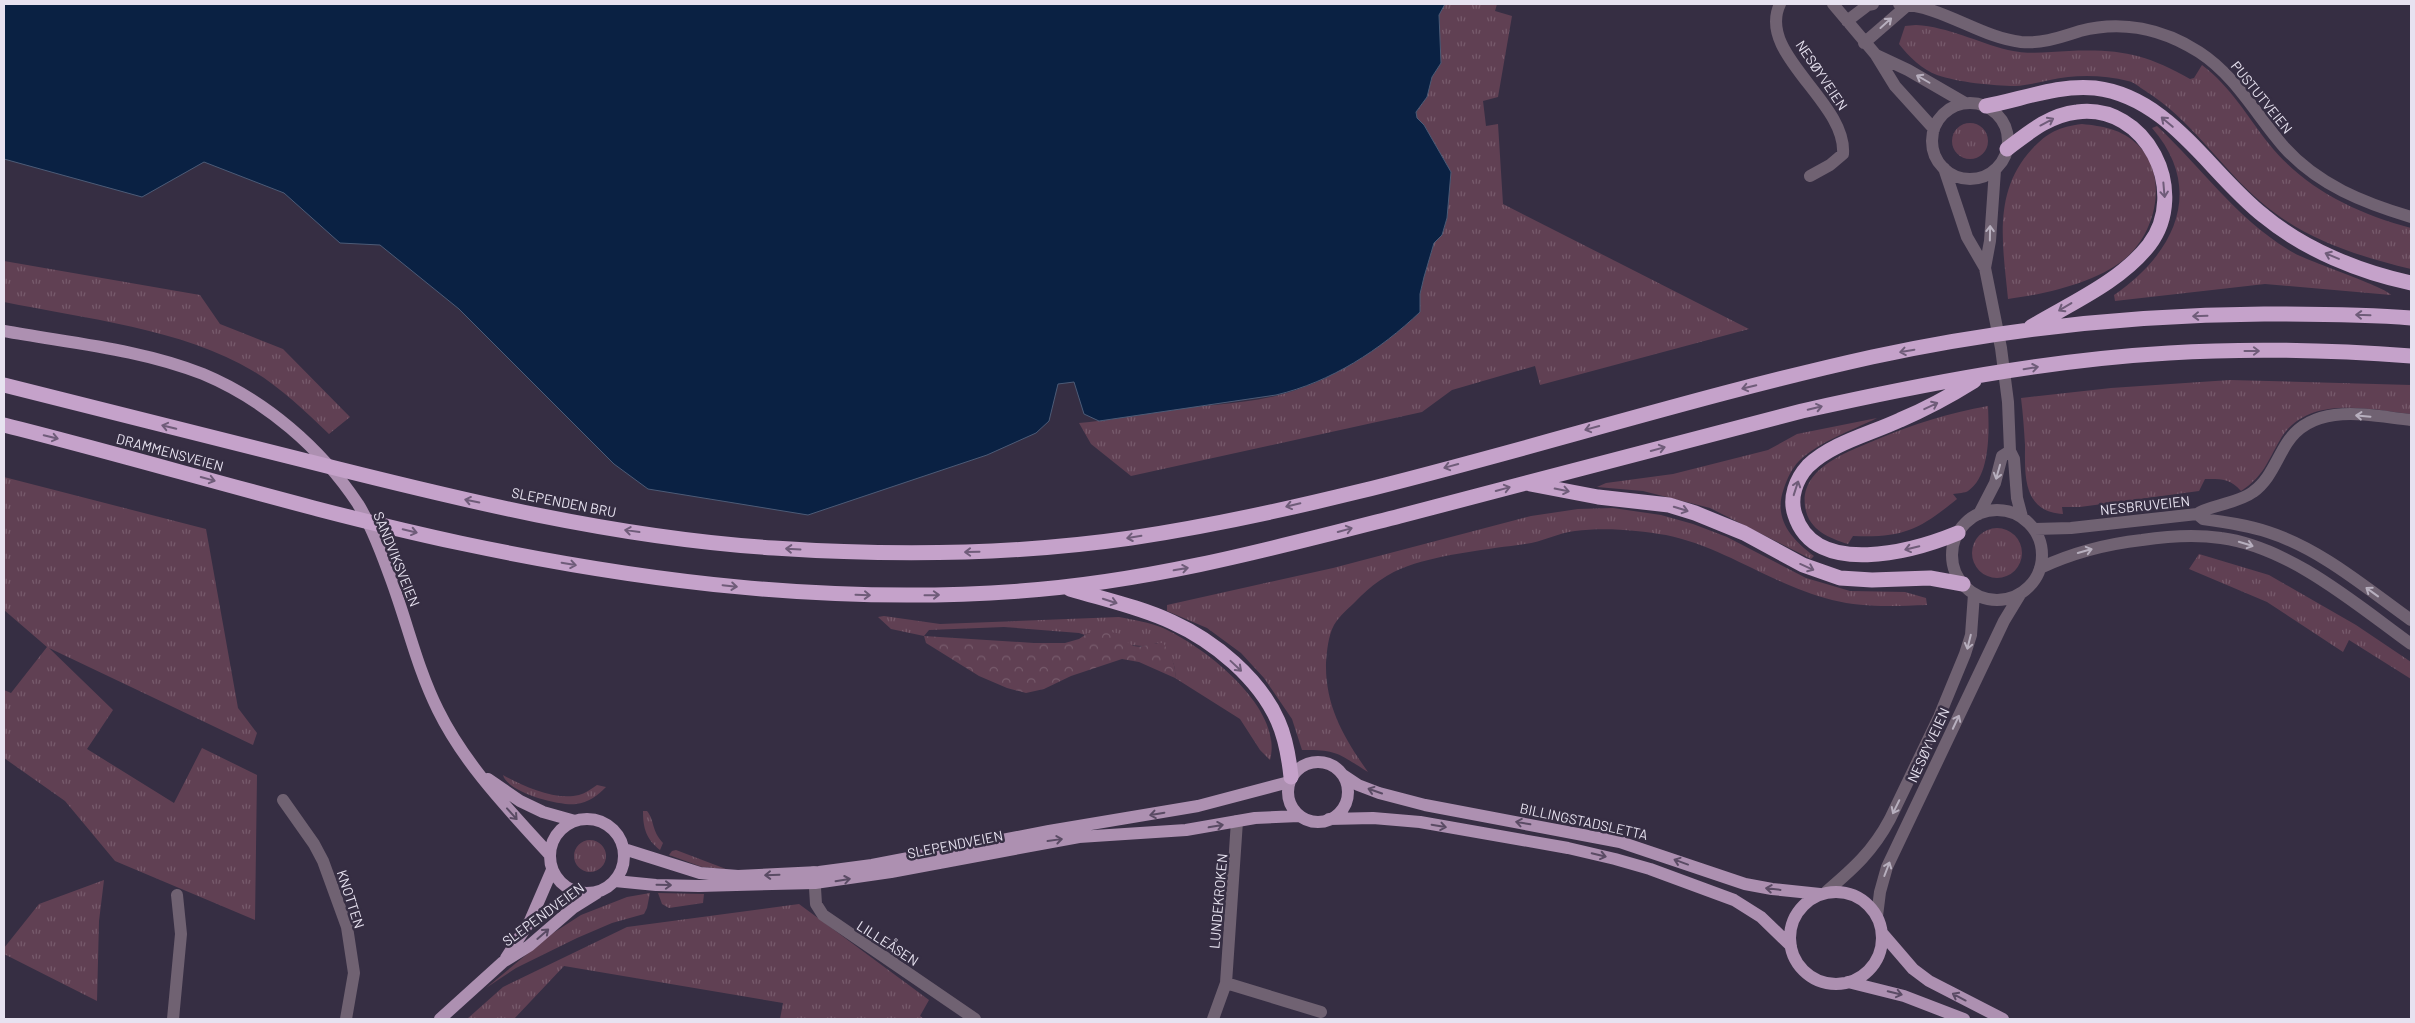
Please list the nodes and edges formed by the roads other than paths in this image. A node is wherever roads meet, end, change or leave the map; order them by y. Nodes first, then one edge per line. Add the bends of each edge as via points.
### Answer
1 (1780, 4) edge
2 (1833, 4) edge
3 (1873, 4) edge
4 (1900, 4) edge
5 (1909, 4) edge
6 (1847, 21) junction
7 (1864, 43) junction
8 (1876, 55) junction
9 (1965, 103) junction
10 (1986, 106) junction
11 (1934, 129) junction
12 (2007, 149) junction
13 (1944, 168) junction
14 (1994, 170) junction
15 (1810, 176) dead end
16 (2411, 217) edge
17 (1985, 268) junction
18 (2411, 283) edge
19 (2411, 318) edge
20 (2026, 330) junction
21 (4, 331) edge
22 (2411, 356) edge
23 (1983, 376) junction
24 (4, 385) edge
25 (2411, 420) edge
26 (4, 425) edge
27 (2010, 451) junction
28 (284, 456) joint
29 (1526, 483) junction
30 (1979, 514) junction
31 (2197, 514) junction
32 (2022, 517) junction
33 (2034, 529) junction
34 (1958, 533) junction
35 (2040, 568) junction
36 (1064, 586) junction
37 (1968, 589) junction
38 (2021, 593) junction
39 (2411, 620) edge
40 (2411, 644) edge
41 (1343, 775) junction
42 (482, 776) junction
43 (1290, 779) junction
44 (284, 800) dead end
45 (1299, 816) junction
46 (1329, 819) junction
47 (575, 821) junction
48 (1238, 821) junction
49 (624, 849) junction
50 (550, 855) junction
51 (552, 870) junction
52 (814, 878) junction
53 (615, 881) junction
54 (601, 891) junction
55 (1824, 893) junction
56 (177, 895) dead end
57 (1877, 916) junction
58 (1882, 933) junction
59 (1790, 946) junction
60 (503, 962) junction
61 (1848, 982) junction
62 (1226, 983) junction
63 (1321, 1012) dead end
64 (173, 1019) edge
65 (346, 1019) edge
66 (440, 1019) edge
67 (975, 1019) edge
68 (1213, 1019) edge
69 (1964, 1019) edge
70 (2003, 1019) edge

1 - 15 street, NESØYVEIEN via 1776,18 1780,37 1796,67 1834,116 1844,142 1843,154
2 - 6 street
3 - 6 street
4 - 5 street, PUSTUTVEIEN
7 -> 5 street
5 - 16 street, PUSTUTVEIEN via 2022,42 2114,26 2152,30 2178,40 2226,74 2284,148 2318,178 2370,204
6 - 7 street
7 - 8 street
9 -> 8 street
8 - 11 street via 1895,86
9 - 10 street
9 - 11 street via 1946,112
10 - 12 street via 2002,120 2007,134
18 -> 10 highway via 2356,266 2282,230 2244,199 2168,123 2139,102 2093,88
11 - 13 street via 1934,150
12 - 14 street via 2005,157
12 -> 20 highway via 2060,116 2092,112 2110,117 2125,123 2149,145 2158,161 2166,194 2158,228 2138,256 2107,282
13 - 14 street via 1964,178 1980,177
13 - 17 street via 1968,237
17 -> 14 street via 1990,241
17 - 27 street via 2005,376
19 -> 20 highway, SLEPENDEN BRU via 2321,314 2163,317
20 -> 28 highway, SLEPENDEN BRU via 1881,355 1794,375 1402,479 1183,529 1004,550 842,552 720,543 575,521 450,496
21 - 42 main road, SANDVIKSVEIEN via 143,355 202,374 240,392 309,445 335,474 368,524 437,708 451,736
23 -> 22 highway via 2168,353 2266,351
29 -> 23 highway via 1802,411 1887,392
34 -> 23 highway via 1890,553 1839,553 1814,542 1805,534 1796,518 1792,501 1799,479 1816,460 1860,436 1939,402
28 -> 24 highway, DRAMMENSVEIEN
25 -> 31 street via 2337,414 2315,420 2288,442 2269,476 2254,492
26 -> 36 highway, DRAMMENSVEIEN via 328,511 467,544 616,572 703,584 842,594 954,595
27 -> 30 street via 2002,456 1989,496
27 - 32 street via 2014,459
36 -> 29 highway via 1190,567
29 -> 37 highway via 1695,513 1744,533 1803,565 1840,578 1930,578
30 - 32 street via 2001,510
30 - 34 street
31 - 33 street, NESBRUVEIEN
39 -> 31 street, NESBRUVEIEN via 2299,544 2268,532
32 - 33 street
33 - 35 street via 2042,554
34 - 37 street via 1952,559 1956,573
35 - 38 street via 2033,582
35 -> 40 street via 2061,558 2132,541 2190,536 2230,540 2267,551 2297,566
36 -> 43 highway via 1170,621 1198,635 1220,652 1255,686 1270,707 1285,739
37 - 38 street via 1991,600 2007,599
37 -> 55 street, NESØYVEIEN via 1971,634 1966,654 1939,717 1881,836 1862,860
57 -> 38 street, NESØYVEIEN via 1887,867 2004,621
41 - 43 main road via 1336,767 1316,762 1298,769
41 - 46 main road via 1348,795 1341,809
55 -> 41 main road, BILLINGSTADSLETTA via 1745,884 1620,842 1425,805 1379,793
42 - 47 main road, SANDVIKSVEIEN via 520,801
42 -> 50 main road, SANDVIKSVEIEN
43 - 45 main road via 1290,804
43 -> 52 main road, SLEPENDVEIEN via 1198,806 1049,831
44 - 65 street, KNOTTEN via 323,861 347,927 354,973
45 - 46 main road via 1319,822
45 - 48 main road, SLEPENDVEIEN
46 -> 59 main road via 1410,821 1615,859 1734,900 1761,917
47 - 49 main road via 590,819 602,822 613,830
47 - 50 main road via 563,827 556,836
52 -> 48 main road, SLEPENDVEIEN via 891,872 1052,841 1186,830
48 - 62 street, LUNDEKROKEN
52 -> 49 main road, SLEPENDVEIEN via 700,874
49 - 53 main road via 623,866
50 - 51 main road
51 - 54 main road via 561,884 574,891 584,894
51 - 60 main road, SLEPENDVEIEN via 530,922
53 -> 52 main road, SLEPENDVEIEN via 699,886
52 - 67 street, LILLEÅSEN via 816,904 824,915
53 - 54 main road
60 -> 54 main road, SLEPENDVEIEN
55 - 57 main road via 1854,895
55 - 59 main road via 1799,909 1790,933
56 - 64 street via 181,934
57 - 58 main road
58 - 61 main road via 1882,944 1874,964
70 -> 58 main road via 1924,977
59 - 61 main road via 1807,973 1826,983
60 - 66 main road, SLEPENDVEIEN
61 -> 69 main road via 1904,996
62 - 63 street
62 - 68 street, LUNDEKROKEN

